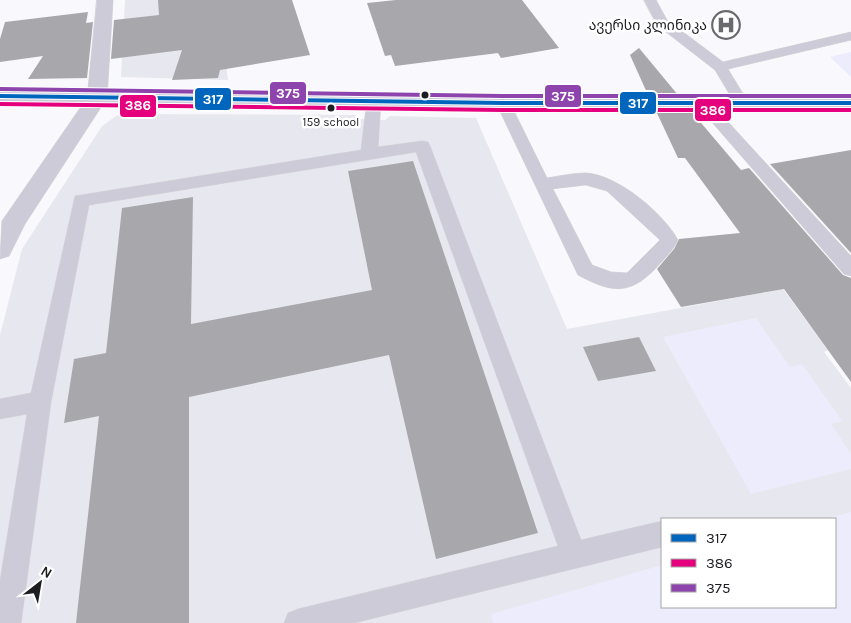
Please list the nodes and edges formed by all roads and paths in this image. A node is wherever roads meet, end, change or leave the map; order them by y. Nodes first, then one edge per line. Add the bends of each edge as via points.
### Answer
1 (105, 0) edge
2 (650, 0) edge
3 (851, 36) edge
4 (720, 67) junction
5 (0, 96) edge
6 (97, 98) junction
7 (374, 100) junction
8 (702, 102) junction
9 (741, 102) junction
10 (503, 103) junction
11 (851, 103) edge
12 (369, 154) junction
13 (542, 184) junction
14 (0, 249) edge
15 (851, 269) edge
16 (40, 402) junction
17 (0, 409) edge
18 (661, 534) edge
19 (574, 555) junction
20 (7, 623) edge
21 (298, 623) edge

1 - 6 street
2 - 4 lane via 662,22
3 - 4 lane
4 - 9 lane
5 - 6 street
6 - 7 street
6 - 14 street via 14,221
7 - 10 street
7 - 12 lane
8 - 9 street
8 - 10 street
8 - 15 lane
9 - 11 street
10 - 13 lane
12 - 16 lane via 81,200
12 - 19 lane via 422,146
13 - 13 lane via 586,179 613,187 664,231 669,240 634,278 622,282 598,278 585,270
16 - 17 lane
16 - 20 lane
18 - 19 lane
19 - 21 lane

